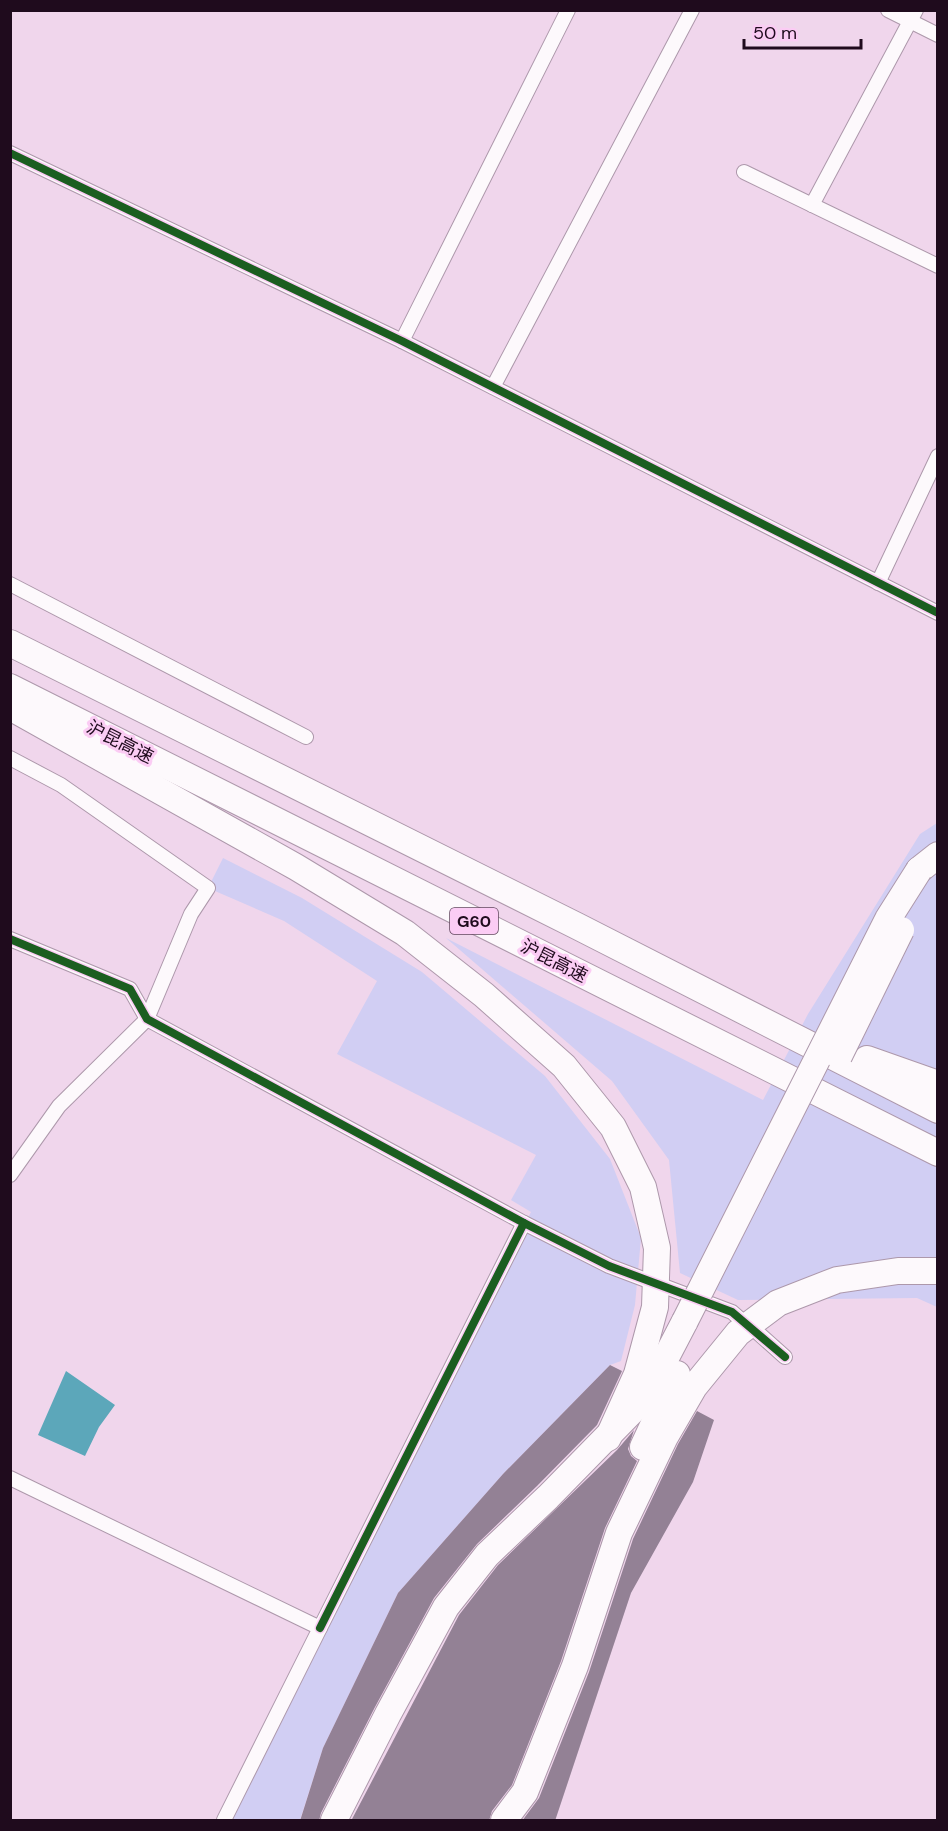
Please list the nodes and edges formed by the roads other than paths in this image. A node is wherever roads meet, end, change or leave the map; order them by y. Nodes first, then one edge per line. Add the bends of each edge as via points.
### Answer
1 (568, 10) edge
2 (692, 10) edge
3 (888, 10) edge
4 (914, 16) edge
5 (938, 34) edge
6 (10, 153) edge
7 (744, 172) dead end
8 (812, 205) junction
9 (938, 266) edge
10 (402, 341) junction
11 (493, 387) junction
12 (938, 456) edge
13 (878, 583) junction
14 (10, 584) edge
15 (938, 613) edge
16 (10, 643) edge
17 (10, 687) edge
18 (10, 707) edge
19 (306, 737) dead end
20 (10, 758) edge
21 (932, 871) edge
22 (10, 939) edge
23 (147, 1019) junction
24 (777, 1027) junction
25 (938, 1084) edge
26 (938, 1110) edge
27 (938, 1154) edge
28 (10, 1175) edge
29 (524, 1223) junction
30 (938, 1271) edge
31 (646, 1280) dead end
32 (666, 1287) dead end
33 (740, 1319) dead end
34 (692, 1326) junction
35 (757, 1332) dead end
36 (785, 1357) dead end
37 (608, 1438) junction
38 (10, 1478) edge
39 (619, 1533) junction
40 (320, 1628) junction
41 (224, 1821) edge
42 (334, 1821) edge
43 (504, 1821) edge

1 - 10 street
2 - 11 street
3 - 4 street
4 - 5 street
4 - 8 street
6 - 10 street
7 - 8 street
8 - 9 street
10 - 11 street
11 - 13 street
12 - 13 street
13 - 15 street
14 - 19 street
16 - 24 highway, G60
17 - 27 highway, 沪昆高速 / G60
18 - 37 highway via 296,867 405,933 484,995 564,1066 613,1127 643,1186 657,1248 655,1307 637,1374
20 - 23 street via 61,785 208,888 191,914
21 - 34 highway, bridge via 888,919
22 - 23 street via 130,988
23 - 28 street via 59,1106
23 - 29 street
24 - 25 highway
24 - 26 highway, G60
29 - 31 street
29 - 40 street
30 - 39 highway via 898,1271 837,1280 778,1303 738,1334 694,1387
32 - 33 street via 732,1312
34 - 37 highway via 648,1392
34 - 39 highway via 623,1493
35 - 36 street
37 - 42 highway via 487,1555 446,1607
38 - 40 street
39 - 43 highway via 575,1666 525,1792
40 - 41 street

